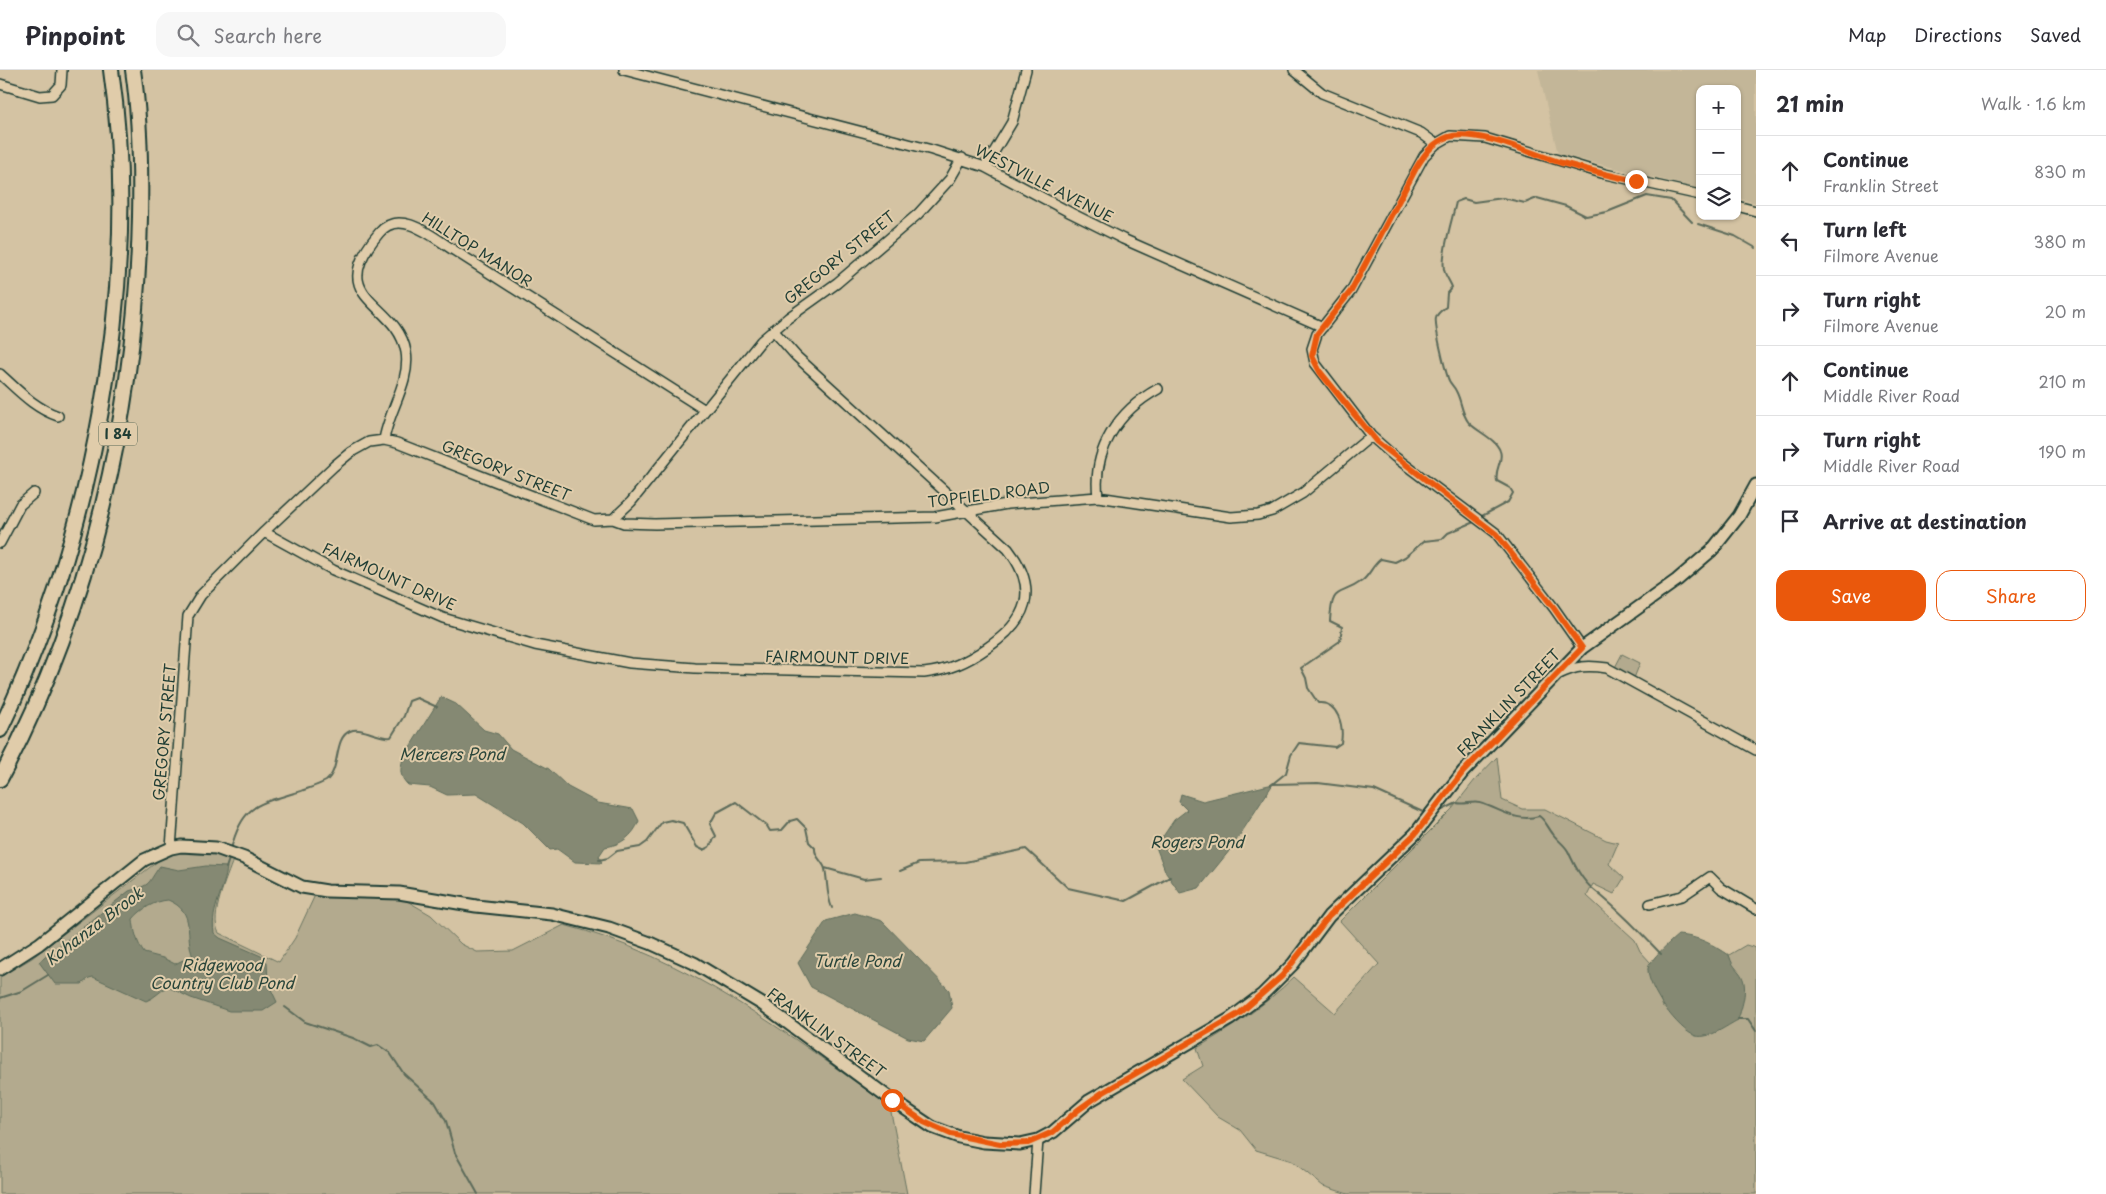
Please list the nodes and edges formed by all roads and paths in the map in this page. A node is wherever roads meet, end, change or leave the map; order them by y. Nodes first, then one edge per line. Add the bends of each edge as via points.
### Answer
1 (62, 70) edge
2 (112, 70) edge
3 (133, 70) edge
4 (624, 70) edge
5 (1026, 70) edge
6 (1294, 70) edge
7 (0, 84) edge
8 (1436, 144) junction
9 (962, 158) junction
10 (985, 167) junction
11 (1696, 194) edge
12 (1741, 207) edge
13 (1756, 211) edge
14 (1323, 327) junction
15 (772, 330) junction
16 (0, 374) edge
17 (1158, 389) dead end
18 (705, 410) junction
19 (58, 416) dead end
20 (1371, 436) junction
21 (384, 440) junction
22 (1756, 486) edge
23 (34, 493) dead end
24 (1098, 497) junction
25 (966, 512) junction
26 (613, 519) junction
27 (264, 532) junction
28 (0, 543) edge
29 (1582, 648) junction
30 (1559, 674) junction
31 (0, 730) edge
32 (1756, 750) edge
33 (0, 779) edge
34 (171, 848) junction
35 (1650, 904) dead end
36 (1756, 910) edge
37 (0, 969) edge
38 (1038, 1140) junction
39 (1034, 1194) edge

1 - 7 street via 61,85 52,96 40,96
2 - 31 highway, I 84 via 119,227 103,396 86,482 63,568 40,637
3 - 33 highway, I 84 via 140,162 139,240 134,318 118,434 101,511 67,623
4 - 9 street, WESTVILLE AVENUE
5 - 10 street via 1012,122
6 - 8 street via 1322,93 1421,133
8 - 11 street via 1450,136 1485,138 1605,174
8 - 14 street via 1416,168 1351,291
9 - 10 street, WESTVILLE AVENUE
9 - 15 street, GREGORY STREET via 950,179 918,214 837,283
10 - 14 street, WESTVILLE AVENUE via 1123,239
12 - 13 street
14 - 20 street via 1314,342 1312,356 1315,363
15 - 18 street, GREGORY STREET via 740,364
15 - 25 street, FAIRMOUNT DRIVE via 796,356
16 - 19 street via 33,404
17 - 24 street via 1128,410 1108,436 1097,471
18 - 21 street, HILLTOP MANOR via 455,251 414,226 399,222 378,233 360,262 358,272 359,287 400,336 406,354 404,376
18 - 26 street, GREGORY STREET via 631,502
20 - 24 street, TOPFIELD ROAD via 1303,493 1272,511 1258,515 1226,516
20 - 29 street via 1496,534
21 - 26 street, GREGORY STREET via 565,510 594,520
21 - 27 street, GREGORY STREET via 369,442 351,452
22 - 29 main road, FRANKLIN STREET via 1739,516 1700,562
23 - 28 street via 20,505
24 - 25 street, TOPFIELD ROAD via 1007,504
25 - 26 street, TOPFIELD ROAD via 935,517 654,524 624,523
25 - 27 street, FAIRMOUNT DRIVE via 1017,560 1025,580 1026,602 1018,621 973,658 952,668 924,673 695,668 630,663 535,645 435,615 333,570
27 - 34 street, GREGORY STREET via 201,595 188,616
29 - 30 main road, FRANKLIN STREET
30 - 32 street via 1576,666 1607,668
30 - 38 main road, FRANKLIN STREET via 1463,772 1415,834 1329,916 1293,964 1262,995 1230,1019 1089,1101 1053,1132
34 - 37 main road, FRANKLIN STREET via 144,860 39,944
34 - 38 main road, FRANKLIN STREET via 190,845 230,852 302,886 327,891 399,893 476,906 536,911 595,924 650,942 694,963 762,1004 932,1127 984,1142 1020,1144
35 - 36 street via 1682,896 1710,877 1721,888
38 - 39 street

